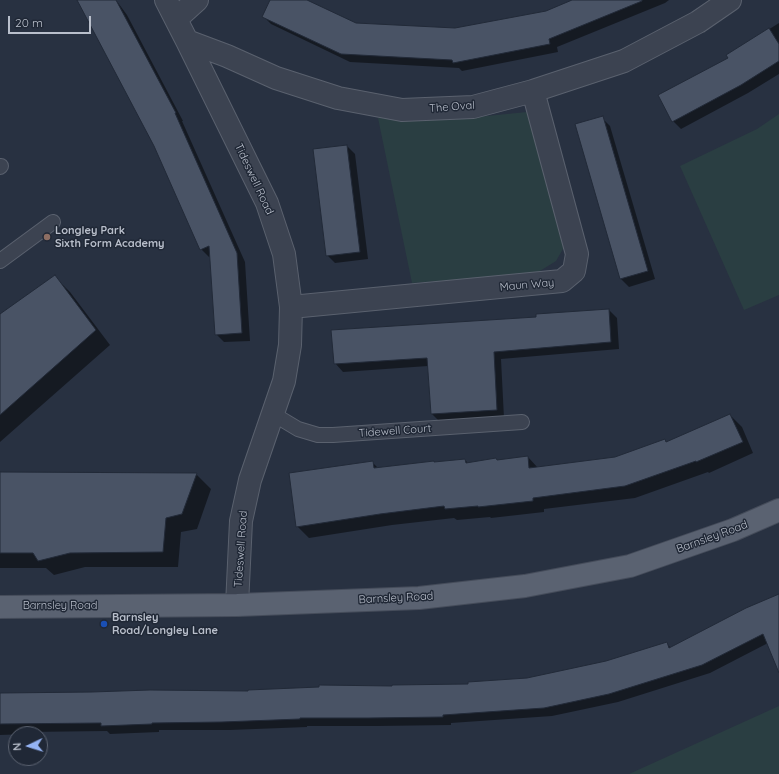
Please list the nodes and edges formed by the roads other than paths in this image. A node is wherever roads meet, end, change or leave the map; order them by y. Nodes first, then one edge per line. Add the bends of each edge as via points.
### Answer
1 (166, 0) edge
2 (197, 0) edge
3 (730, 0) edge
4 (176, 19) junction
5 (187, 41) junction
6 (533, 91) junction
7 (53, 222) dead end
8 (0, 261) edge
9 (291, 307) junction
10 (273, 414) junction
11 (522, 422) dead end
12 (779, 510) edge
13 (237, 605) junction
14 (0, 607) edge

1 - 4 street, Tideswell Road
2 - 4 street
3 - 6 street, The Oval via 698,22 624,61
4 - 5 street, Tideswell Road
5 - 6 street, The Oval via 276,78 338,98 402,110 473,107
5 - 9 street, Tideswell Road via 267,203 284,254
6 - 9 street, Maun Way via 577,254 574,271 562,281
7 - 8 lane
9 - 10 street, Tideswell Road via 290,345 284,382
10 - 11 lane, Tidewell Court via 298,429 318,435
10 - 13 street, Tideswell Road via 250,480 241,521
12 - 13 main road, Barnsley Road via 733,530 630,566 525,586 419,598
13 - 14 main road, Barnsley Road

